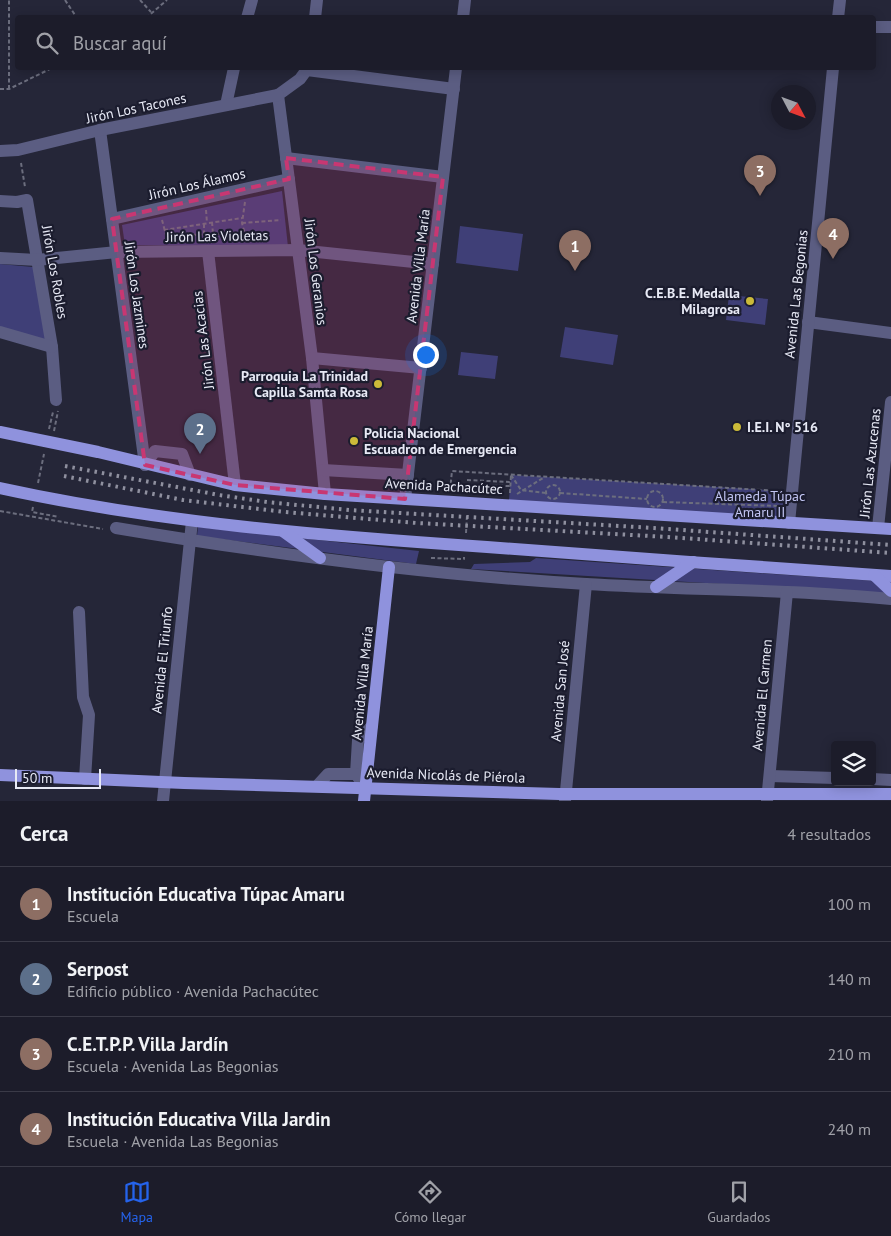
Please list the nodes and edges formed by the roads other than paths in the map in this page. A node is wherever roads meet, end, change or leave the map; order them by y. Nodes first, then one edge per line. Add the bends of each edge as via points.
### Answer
1 (252, 0) edge
2 (317, 0) edge
3 (464, 0) edge
4 (840, 0) edge
5 (248, 15) edge
6 (315, 15) edge
7 (463, 15) edge
8 (838, 15) edge
9 (876, 27) edge
10 (891, 27) edge
11 (234, 70) edge
12 (307, 70) edge
13 (315, 70) edge
14 (456, 70) edge
15 (833, 70) edge
16 (454, 89) junction
17 (278, 95) junction
18 (226, 105) junction
19 (100, 130) junction
20 (0, 151) edge
21 (286, 158) junction
22 (443, 177) junction
23 (288, 179) junction
24 (0, 201) edge
25 (112, 219) junction
26 (298, 250) junction
27 (208, 251) junction
28 (116, 252) junction
29 (0, 258) edge
30 (37, 260) junction
31 (433, 264) junction
32 (808, 322) junction
33 (0, 332) edge
34 (891, 334) edge
35 (52, 347) junction
36 (312, 358) junction
37 (421, 368) junction
38 (56, 400) road end
39 (891, 402) edge
40 (0, 432) edge
41 (889, 438) edge
42 (145, 464) junction
43 (323, 470) junction
44 (190, 475) junction
45 (408, 475) junction
46 (235, 485) junction
47 (0, 488) edge
48 (325, 494) junction
49 (405, 499) junction
50 (192, 521) junction
51 (789, 523) junction
52 (116, 528) road end
53 (885, 528) edge
54 (284, 532) junction
55 (190, 541) junction
56 (320, 558) junction
57 (693, 562) junction
58 (389, 567) junction
59 (874, 575) junction
60 (891, 576) edge
61 (586, 584) junction
62 (656, 587) junction
63 (891, 590) edge
64 (787, 592) junction
65 (891, 598) edge
66 (79, 612) dead end
67 (372, 726) junction
68 (356, 774) junction
69 (0, 776) edge
70 (770, 776) junction
71 (831, 778) edge
72 (85, 779) junction
73 (876, 779) edge
74 (891, 780) edge
75 (165, 782) junction
76 (317, 786) junction
77 (365, 787) junction
78 (891, 794) edge
79 (565, 797) edge
80 (768, 798) edge
81 (163, 801) edge
82 (364, 801) edge

1 - 5 street
2 - 6 street
3 - 7 street
4 - 8 street
9 - 10 street
11 - 18 street
12 - 17 street
13 - 16 street
14 - 16 street, Avenida Villa María
15 - 32 street, Avenida Las Begonias
16 - 22 street, Avenida Villa María
17 - 18 street, Jirón Los Tacones
17 - 21 street, Jirón Los Geranios
18 - 19 street, Jirón Los Tacones
19 - 20 street, Jirón Los Tacones via 18,150
19 - 25 street, Jirón Los Jazmines
21 - 22 street
21 - 23 street, Jirón Los Geranios
22 - 31 street, Avenida Villa María
23 - 25 street, Jirón Los Álamos
23 - 26 street, Jirón Los Geranios
24 - 30 street, Jirón Los Robles via 27,200
25 - 28 street, Jirón Los Jazmines
26 - 27 street, Jirón Las Violetas
26 - 31 street, Jirón Las Violetas
26 - 36 street, Jirón Los Geranios
27 - 28 street, Jirón Las Violetas
27 - 46 street, Jirón Las Acacias
28 - 30 street, Jirón Las Violetas
28 - 42 street, Jirón Los Jazmines
29 - 30 street, Jirón Las Violetas
30 - 35 street, Jirón Los Robles
31 - 37 street, Avenida Villa María
32 - 34 street
32 - 51 street, Avenida Las Begonias
33 - 35 street
35 - 38 street, Jirón Los Robles
36 - 37 street
36 - 43 street, Jirón Los Geranios
37 - 45 street, Avenida Villa María
39 - 41 street, Jirón Las Azucenas
40 - 42 main road, Avenida Pachacútec
41 - 53 street, Jirón Las Azucenas
42 - 44 main road, Avenida Pachacútec
42 - 44 street via 154,451 182,454
43 - 45 street
43 - 48 street, Jirón Los Geranios
44 - 46 main road, Avenida Pachacútec
45 - 49 street, Avenida Villa María
46 - 48 main road, Avenida Pachacútec
47 - 50 main road
48 - 49 main road, Avenida Pachacútec
49 - 51 main road, Avenida Pachacútec
50 - 54 main road
50 - 55 street, Avenida El Triunfo
51 - 53 main road, Avenida Pachacútec
52 - 55 street
54 - 56 main road
54 - 57 main road
55 - 56 street
55 - 75 street, Avenida El Triunfo
56 - 58 street
57 - 59 main road
57 - 62 main road
58 - 61 street
58 - 67 main road, Avenida Villa María
59 - 60 main road
59 - 63 main road
61 - 62 street
61 - 79 street, Avenida San José
62 - 64 street
64 - 65 street
64 - 70 street, Avenida El Carmen
66 - 72 street via 83,697 89,715
67 - 68 street via 358,740
67 - 77 main road, Avenida Villa María
68 - 76 street via 328,774
68 - 77 street
69 - 72 main road, Avenida Nicolás de Piérola
70 - 71 street
70 - 80 street, Avenida El Carmen
72 - 75 main road, Avenida Nicolás de Piérola
73 - 74 street
75 - 76 main road, Avenida Nicolás de Piérola
75 - 81 street, Avenida El Triunfo
76 - 77 main road, Avenida Nicolás de Piérola
77 - 79 main road, Avenida Nicolás de Piérola
77 - 82 main road, Avenida Villa María
78 - 80 main road, Avenida Nicolás de Piérola
79 - 80 main road, Avenida Nicolás de Piérola

